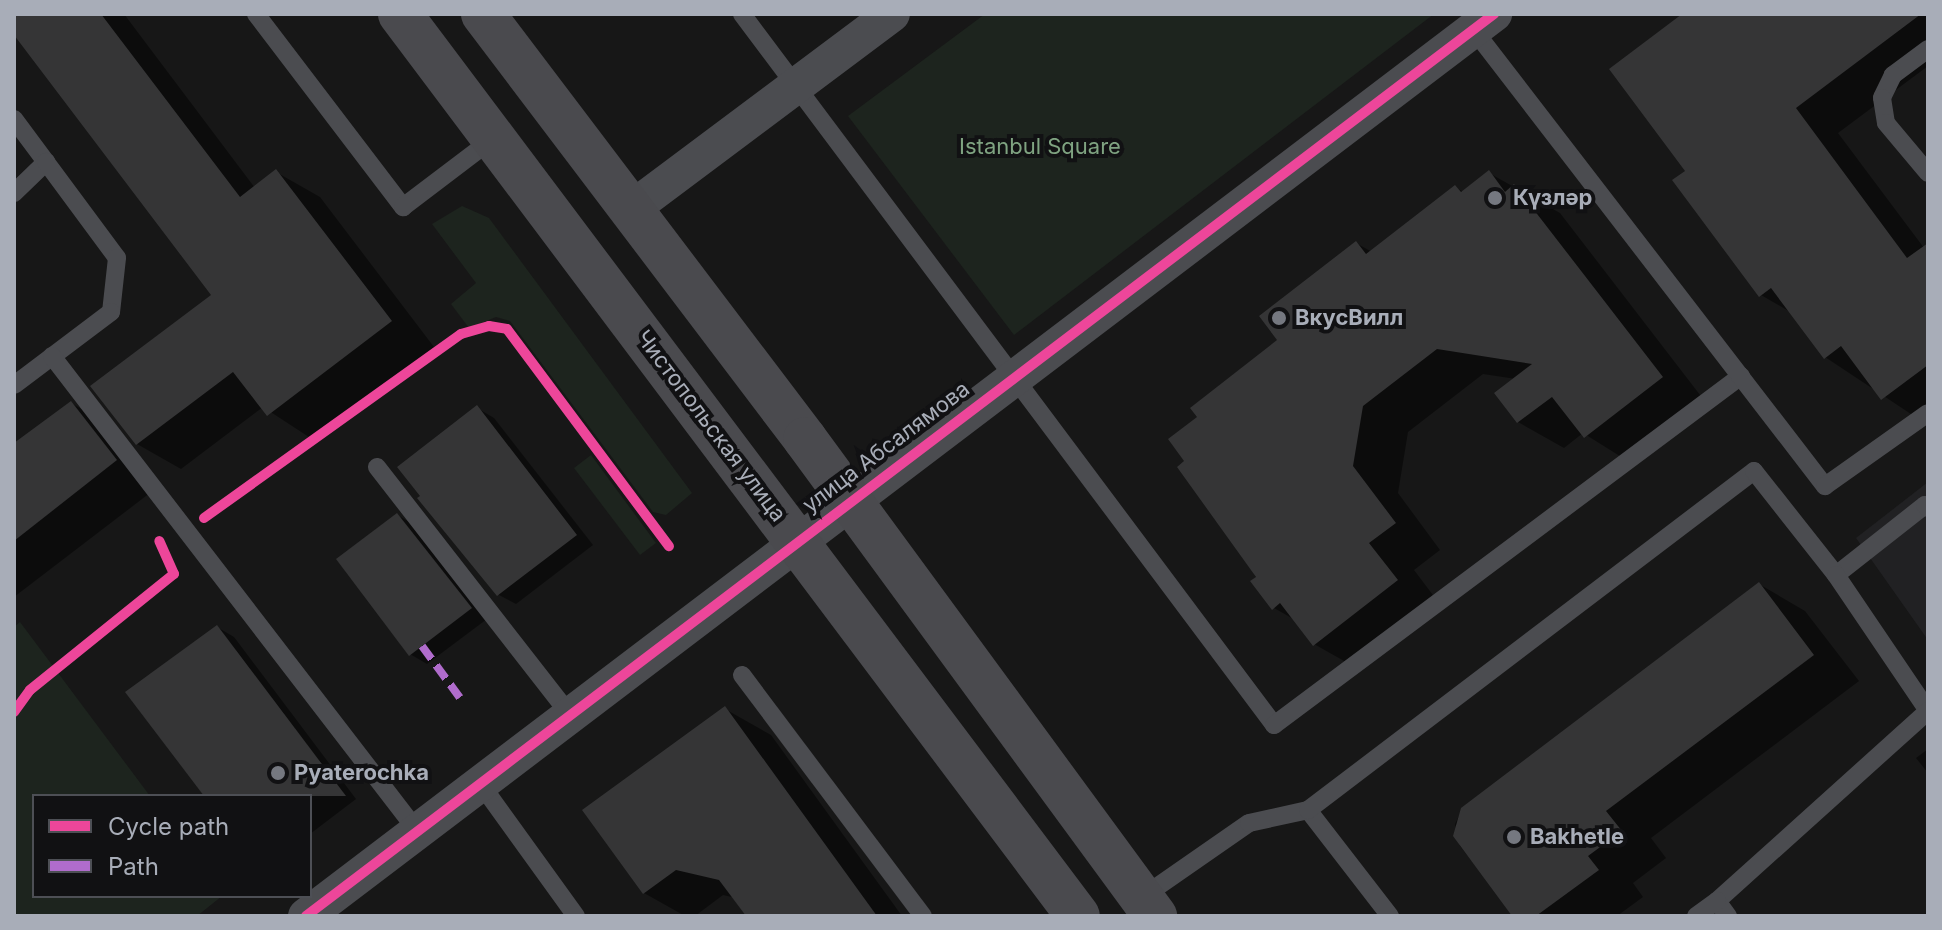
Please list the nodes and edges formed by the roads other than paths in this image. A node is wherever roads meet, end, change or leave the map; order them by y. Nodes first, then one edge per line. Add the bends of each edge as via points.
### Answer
1 (256, 14) edge
2 (400, 14) edge
3 (483, 14) edge
4 (742, 14) edge
5 (892, 14) edge
6 (1484, 22) edge
7 (1928, 49) edge
8 (796, 87) junction
9 (14, 119) edge
10 (494, 138) junction
11 (46, 162) junction
12 (1928, 173) edge
13 (14, 193) edge
14 (630, 210) junction
15 (52, 356) junction
16 (1014, 374) junction
17 (1741, 376) junction
18 (14, 385) edge
19 (1928, 413) edge
20 (377, 467) dead end
21 (849, 499) junction
22 (1927, 505) edge
23 (796, 540) junction
24 (1836, 575) junction
25 (742, 675) dead end
26 (570, 715) junction
27 (480, 783) junction
28 (1308, 810) junction
29 (418, 832) junction
30 (1148, 907) edge
31 (1723, 909) edge
32 (306, 916) edge
33 (576, 916) edge
34 (923, 916) edge
35 (1078, 916) edge
36 (1390, 916) edge
37 (1696, 916) edge

1 - 10 lane via 403,207
2 - 10 main road, Чистопольская улица
3 - 14 main road
4 - 8 lane
5 - 8 street
6 - 16 street, улица Абсалямова
6 - 17 lane
7 - 12 lane via 1893,75 1882,98 1886,123
8 - 14 street
8 - 16 lane
9 - 11 lane
10 - 23 main road, Чистопольская улица
11 - 13 lane
11 - 15 lane via 117,258 111,312
14 - 21 main road
15 - 18 lane
15 - 29 lane
16 - 17 lane via 1274,725
16 - 21 street, улица Абсалямова
17 - 19 lane via 1825,486
20 - 26 lane
21 - 23 street, улица Абсалямова
21 - 30 main road
22 - 24 lane
23 - 26 street, улица Абсалямова
23 - 35 main road, Чистопольская улица
24 - 28 lane via 1754,471
24 - 31 lane via 1928,711
25 - 34 lane
26 - 27 street, улица Абсалямова
27 - 29 street, улица Абсалямова
27 - 33 lane
28 - 30 lane via 1249,823
28 - 36 lane
29 - 32 street, улица Абсалямова
31 - 37 lane

